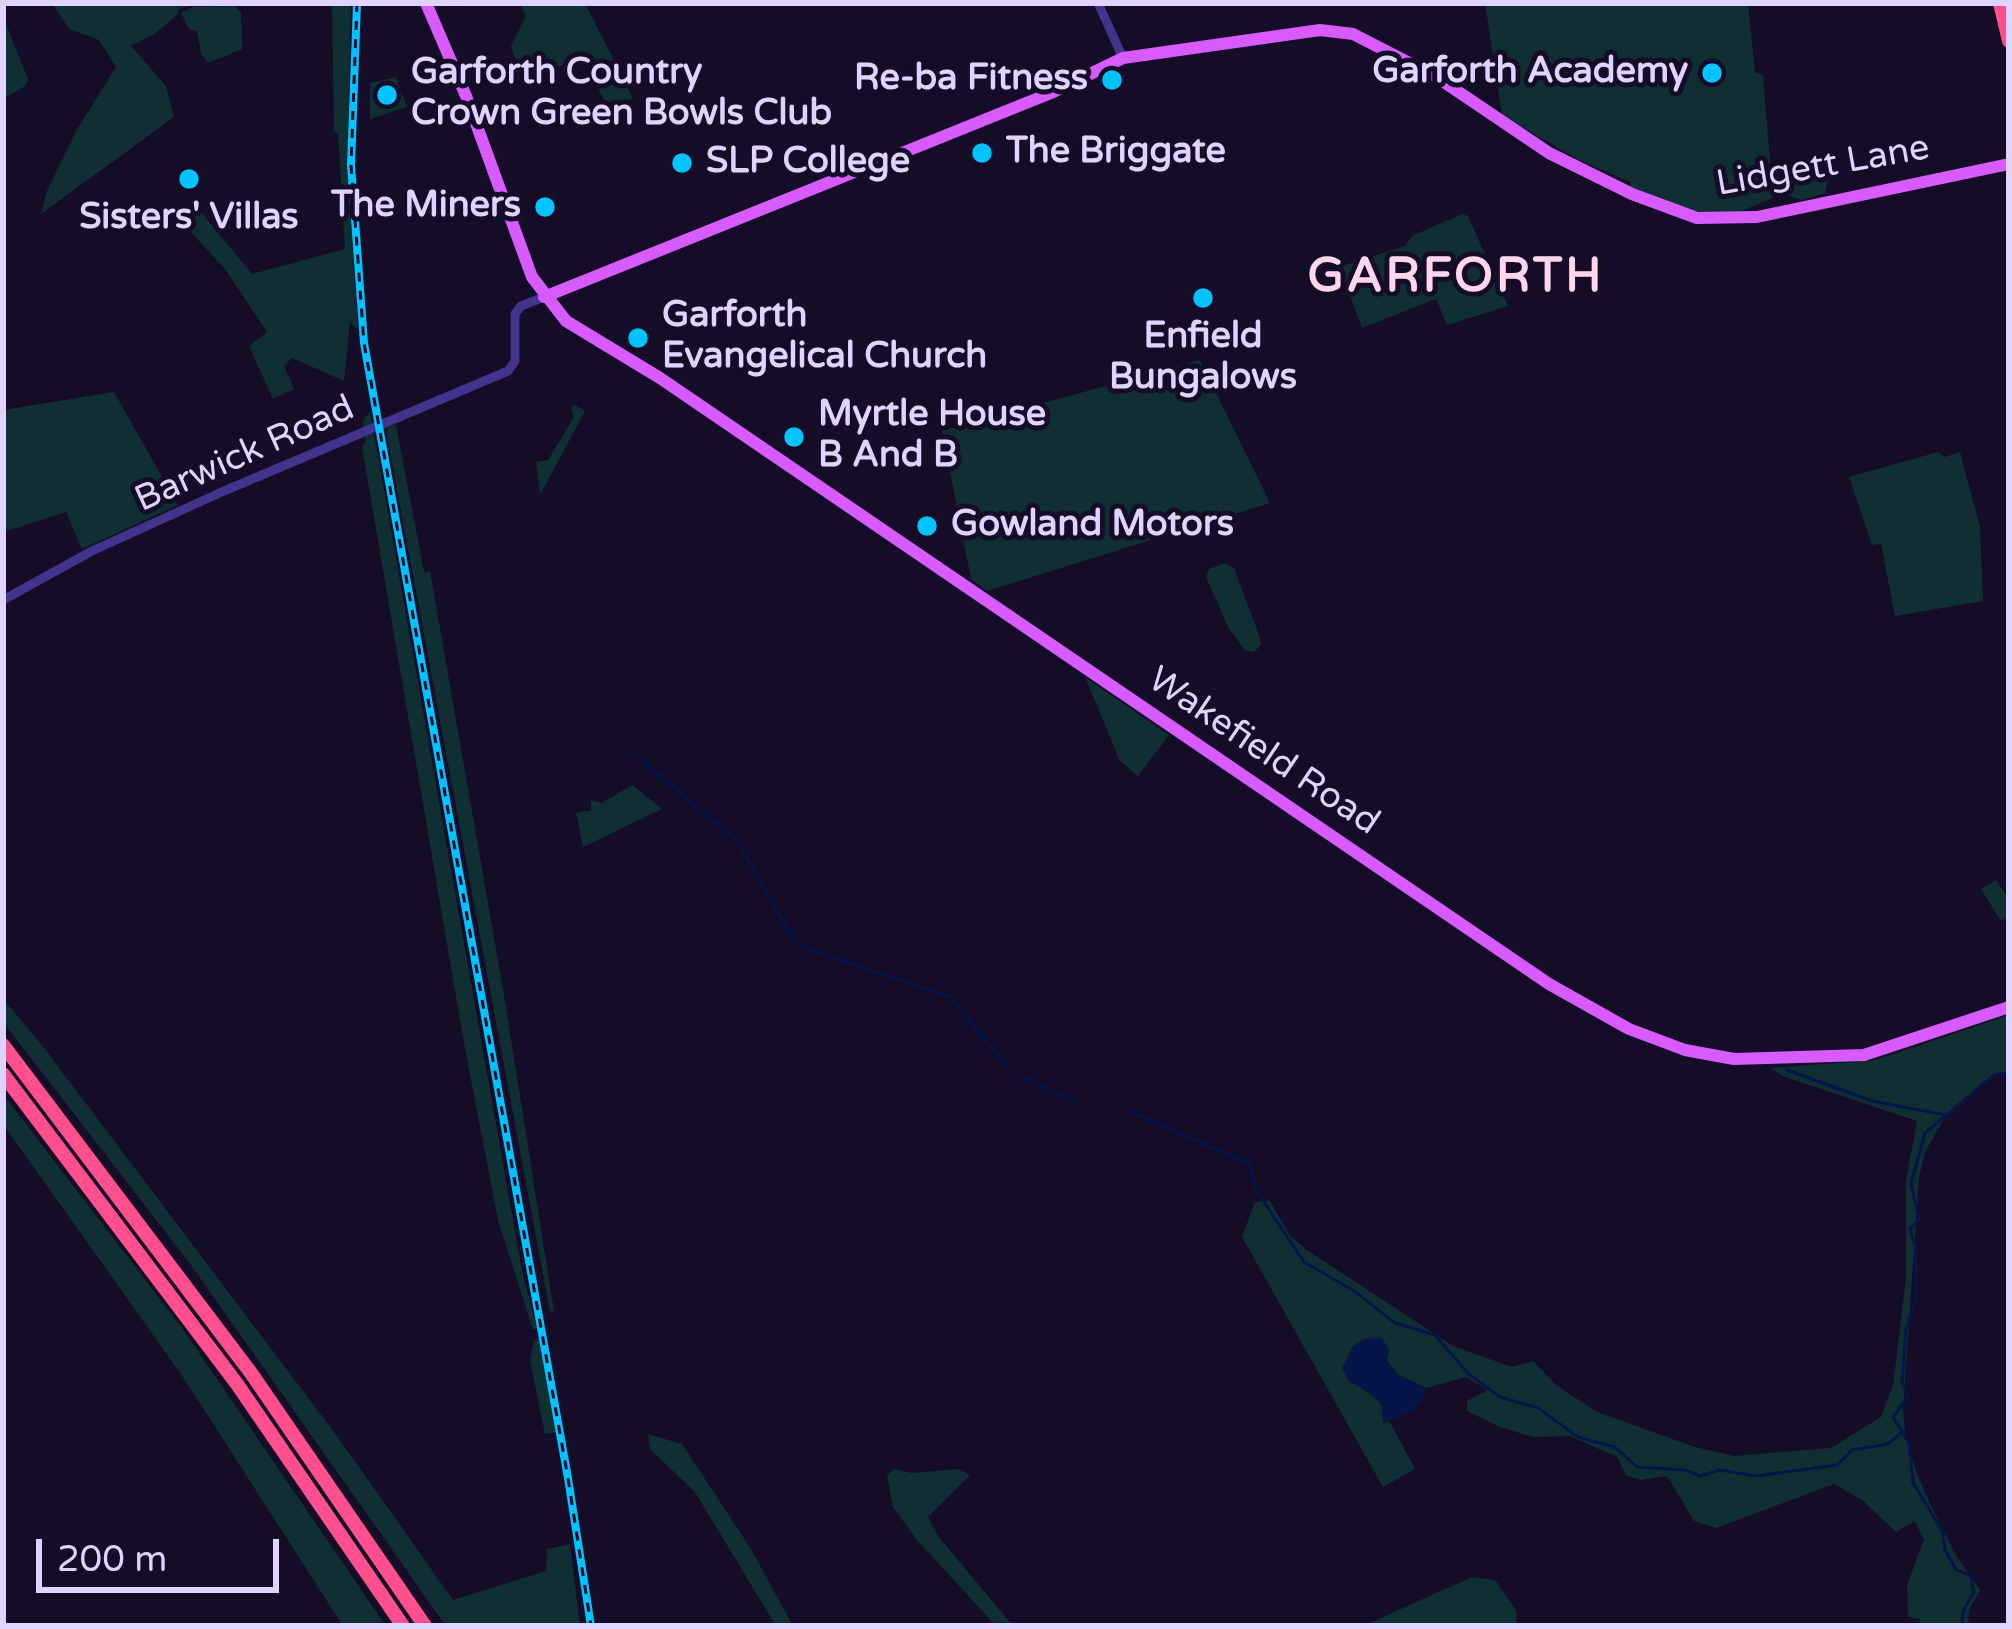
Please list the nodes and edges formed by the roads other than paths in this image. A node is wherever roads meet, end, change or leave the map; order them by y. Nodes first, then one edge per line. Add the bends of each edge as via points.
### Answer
1 (426, 3) edge
2 (1098, 3) edge
3 (2000, 3) edge
4 (2009, 41) edge
5 (1123, 58) junction
6 (2009, 164) edge
7 (544, 297) junction
8 (3, 600) edge
9 (2009, 1007) edge
10 (3, 1046) edge
11 (3, 1074) edge
12 (403, 1626) edge
13 (425, 1626) edge

1 - 7 main road
2 - 5 street
3 - 4 highway
5 - 6 main road, Lidgett Lane via 1345,31 1435,76 1549,153 1707,220 1757,217
5 - 7 main road, Lidgett Lane
7 - 8 street, Barwick Road via 514,314 512,368 129,534
7 - 9 main road, Wakefield Road via 579,331 660,378 1588,1009 1629,1029 1685,1050 1783,1060 1883,1051
10 - 13 highway via 251,1373
11 - 12 highway via 237,1384

